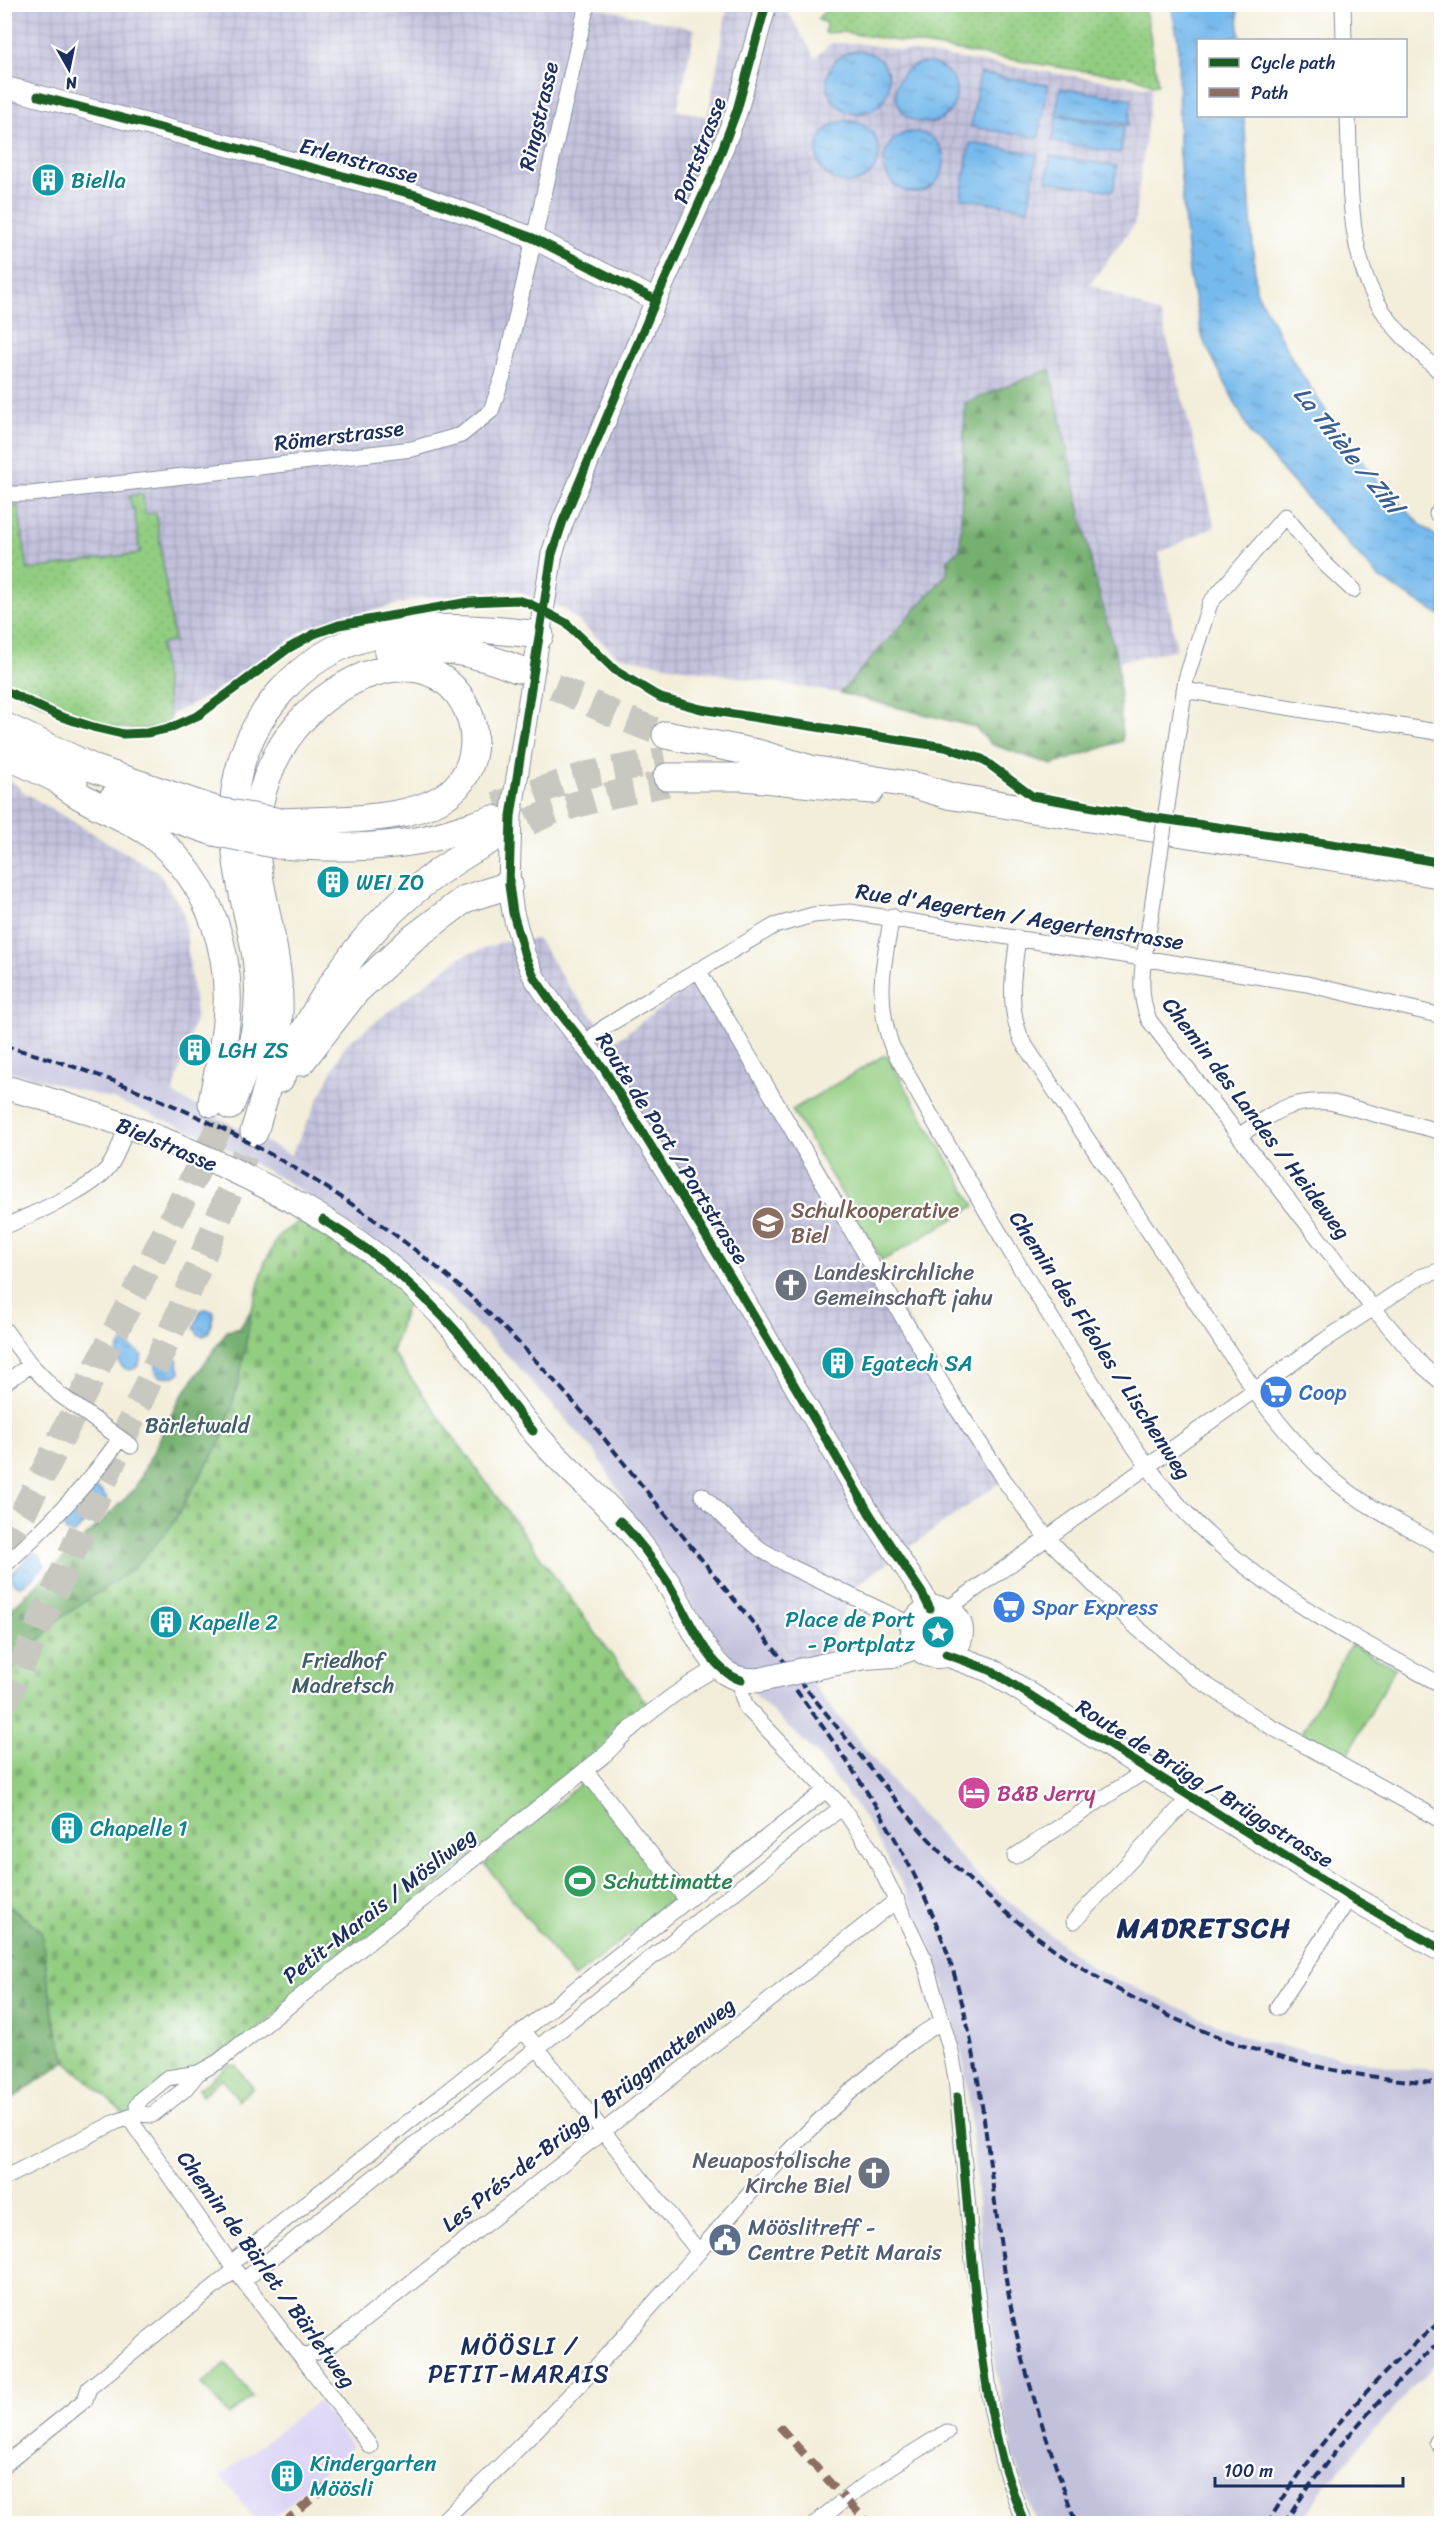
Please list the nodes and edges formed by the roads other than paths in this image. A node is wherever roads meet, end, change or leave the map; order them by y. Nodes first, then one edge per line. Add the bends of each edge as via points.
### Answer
1 (587, 4) edge
2 (1343, 4) edge
3 (765, 7) edge
4 (1344, 39) edge
5 (4, 87) edge
6 (1348, 117) edge
7 (533, 238) junction
8 (656, 300) junction
9 (1442, 374) edge
10 (4, 494) edge
11 (1353, 590) dead end
12 (540, 635) junction
13 (517, 669) tunnel mouth
14 (1184, 690) junction
15 (4, 726) edge
16 (1442, 733) edge
17 (4, 754) edge
18 (807, 768) joint
19 (57, 779) junction
20 (871, 790) joint
21 (950, 796) junction
22 (223, 822) junction
23 (279, 833) junction
24 (1442, 875) edge
25 (510, 893) junction
26 (891, 916) junction
27 (1018, 938) junction
28 (1144, 958) junction
29 (698, 970) junction
30 (1442, 1016) edge
31 (585, 1043) junction
32 (4, 1087) edge
33 (127, 1126) junction
34 (1442, 1132) edge
35 (259, 1134) junction
36 (1240, 1135) junction
37 (4, 1227) edge
38 (1442, 1270) edge
39 (1373, 1307) junction
40 (4, 1329) edge
41 (31, 1365) junction
42 (4, 1383) edge
43 (1442, 1383) edge
44 (1256, 1391) junction
45 (1146, 1466) junction
46 (702, 1495) dead end
47 (1046, 1537) junction
48 (1442, 1546) edge
49 (4, 1566) edge
50 (928, 1623) junction
51 (962, 1632) junction
52 (946, 1654) junction
53 (719, 1666) junction
54 (990, 1670) junction
55 (750, 1680) junction
56 (1442, 1685) edge
57 (1148, 1769) junction
58 (585, 1770) junction
59 (826, 1790) junction
60 (1191, 1796) junction
61 (842, 1807) junction
62 (1442, 1821) edge
63 (1015, 1856) dead end
64 (1350, 1897) junction
65 (687, 1899) junction
66 (897, 1900) junction
67 (1074, 1922) dead end
68 (1442, 1950) edge
69 (1277, 2008) dead end
70 (942, 2022) junction
71 (523, 2030) junction
72 (539, 2048) junction
73 (133, 2116) junction
74 (602, 2130) junction
75 (4, 2178) edge
76 (699, 2252) junction
77 (237, 2271) junction
78 (303, 2357) junction
79 (947, 2432) dead end
80 (1442, 2437) edge
81 (370, 2446) dead end
82 (1442, 2448) edge
83 (4, 2465) edge
84 (439, 2523) edge
85 (815, 2523) edge
86 (1024, 2523) edge

1 - 7 street, Ringstrasse
2 - 4 street
3 - 8 main road, Portstrasse via 730,129
5 - 7 main road, Erlenstrasse via 416,195
6 - 9 street via 1356,242 1366,281 1387,317
7 - 8 main road, Erlenstrasse
7 - 10 street, Römerstrasse via 503,376 491,411 461,435 412,449
8 - 12 main road, Route de Port / Portstrasse via 563,521 552,554
11 - 14 street, Chemin des Landes / Heideweg via 1325,564 1285,516 1210,603
12 - 22 highway via 455,629 406,631 355,641 315,662 284,688 255,728
12 - 25 main road, Route de Port / Portstrasse via 511,816
13 - 22 highway via 468,652 420,648 376,656 336,673 302,698 271,733
14 - 16 street
14 - 28 street, Chemin des Landes / Heideweg, bridge
15 - 22 highway
17 - 19 highway
18 - 20 highway via 757,753 666,764 710,775
18 - 21 highway via 917,786
19 - 22 highway via 120,801
19 - 22 highway via 70,791 150,834 176,856 209,906 225,962 227,995 221,1105 248,1062 259,1005 256,956 240,874
20 - 21 highway
21 - 24 highway
22 - 23 highway, bridge
23 - 35 highway via 354,847 424,839 494,821 458,858 409,893 357,948 306,1025
23 - 35 highway via 415,811 441,799 463,779 473,756 473,726 465,703 445,682 425,672 404,668 380,670 346,685 311,710 278,752 263,786 255,844 278,976 276,1054
25 - 31 main road, Route de Port / Portstrasse via 519,937 534,977
25 - 35 highway via 465,899 443,913 356,991 304,1057
26 - 27 street, Rue d'Aegerten / Aegertenstrasse
26 - 29 street, Rue d'Aegerten / Aegertenstrasse via 850,912 796,919 774,926
26 - 45 street, Chemin des Fléoles / Lischenweg via 881,987 884,1021 892,1047 1063,1338
27 - 28 street, Rue d'Aegerten / Aegertenstrasse
27 - 44 street via 1011,999 1022,1041
28 - 30 street, Rue d'Aegerten / Aegertenstrasse via 1307,984
28 - 36 street, Chemin des Landes / Heideweg via 1142,1000 1149,1020
29 - 31 street, Rue d'Aegerten / Aegertenstrasse
29 - 47 street via 952,1401
31 - 50 main road, Route de Port / Portstrasse via 691,1212 871,1516 917,1585
32 - 33 main road, Bielstrasse
33 - 37 street via 112,1161 94,1181
33 - 53 main road, Bielstrasse via 230,1171 322,1220 409,1282 441,1314 542,1441 638,1540
34 - 36 street via 1315,1101 1283,1107
36 - 39 street, Chemin des Landes / Heideweg
38 - 39 street via 1420,1277
39 - 43 street, Chemin des Landes / Heideweg
39 - 44 street
40 - 41 street
41 - 42 street
41 - 49 street via 59,1394 125,1442
44 - 45 street
44 - 48 street via 1293,1440 1337,1483
45 - 47 street
45 - 56 street, Chemin des Fléoles / Lischenweg via 1212,1539 1265,1582
46 - 50 street via 760,1549 802,1572
47 - 50 street
47 - 62 street via 1135,1626 1193,1676 1262,1722
50 - 51 main road via 958,1620
50 - 52 main road via 934,1656
50 - 55 main road, bridge via 893,1655
51 - 52 main road via 957,1646
51 - 54 main road, Route de Brügg / Brüggstrasse
52 - 54 main road, Route de Brügg / Brüggstrasse
53 - 55 main road via 728,1674
53 - 58 street, Petit-Marais / Mösliweg via 652,1711
54 - 57 main road, Route de Brügg / Brüggstrasse
55 - 59 street via 742,1695 746,1707
57 - 60 main road, Route de Brügg / Brüggstrasse
57 - 63 street
58 - 65 street
58 - 73 street, Petit-Marais / Mösliweg via 218,2062 198,2073 168,2078 141,2099
59 - 61 street
59 - 65 street
60 - 64 main road, Route de Brügg / Brüggstrasse
60 - 67 street
61 - 66 street via 873,1853
61 - 72 street
64 - 68 main road, Route de Brügg / Brüggstrasse
64 - 69 street
65 - 71 street
66 - 70 street via 923,1956
66 - 74 street, Les Prés-de-Brügg / Brüggmattenweg
70 - 76 street via 909,2043 836,2103
70 - 86 street via 957,2097 991,2407 1002,2458
71 - 72 street
71 - 77 street
72 - 74 street
72 - 77 street
73 - 75 street
73 - 77 street, Chemin de Bärlet / Bärletweg
74 - 76 street
74 - 78 street, Les Prés-de-Brügg / Brüggmattenweg via 347,2333
76 - 84 street via 527,2442
77 - 78 street, Chemin de Bärlet / Bärletweg
77 - 83 street via 88,2388 85,2400
78 - 81 street, Chemin de Bärlet / Bärletweg
79 - 85 street via 844,2498
80 - 82 street via 1437,2442

